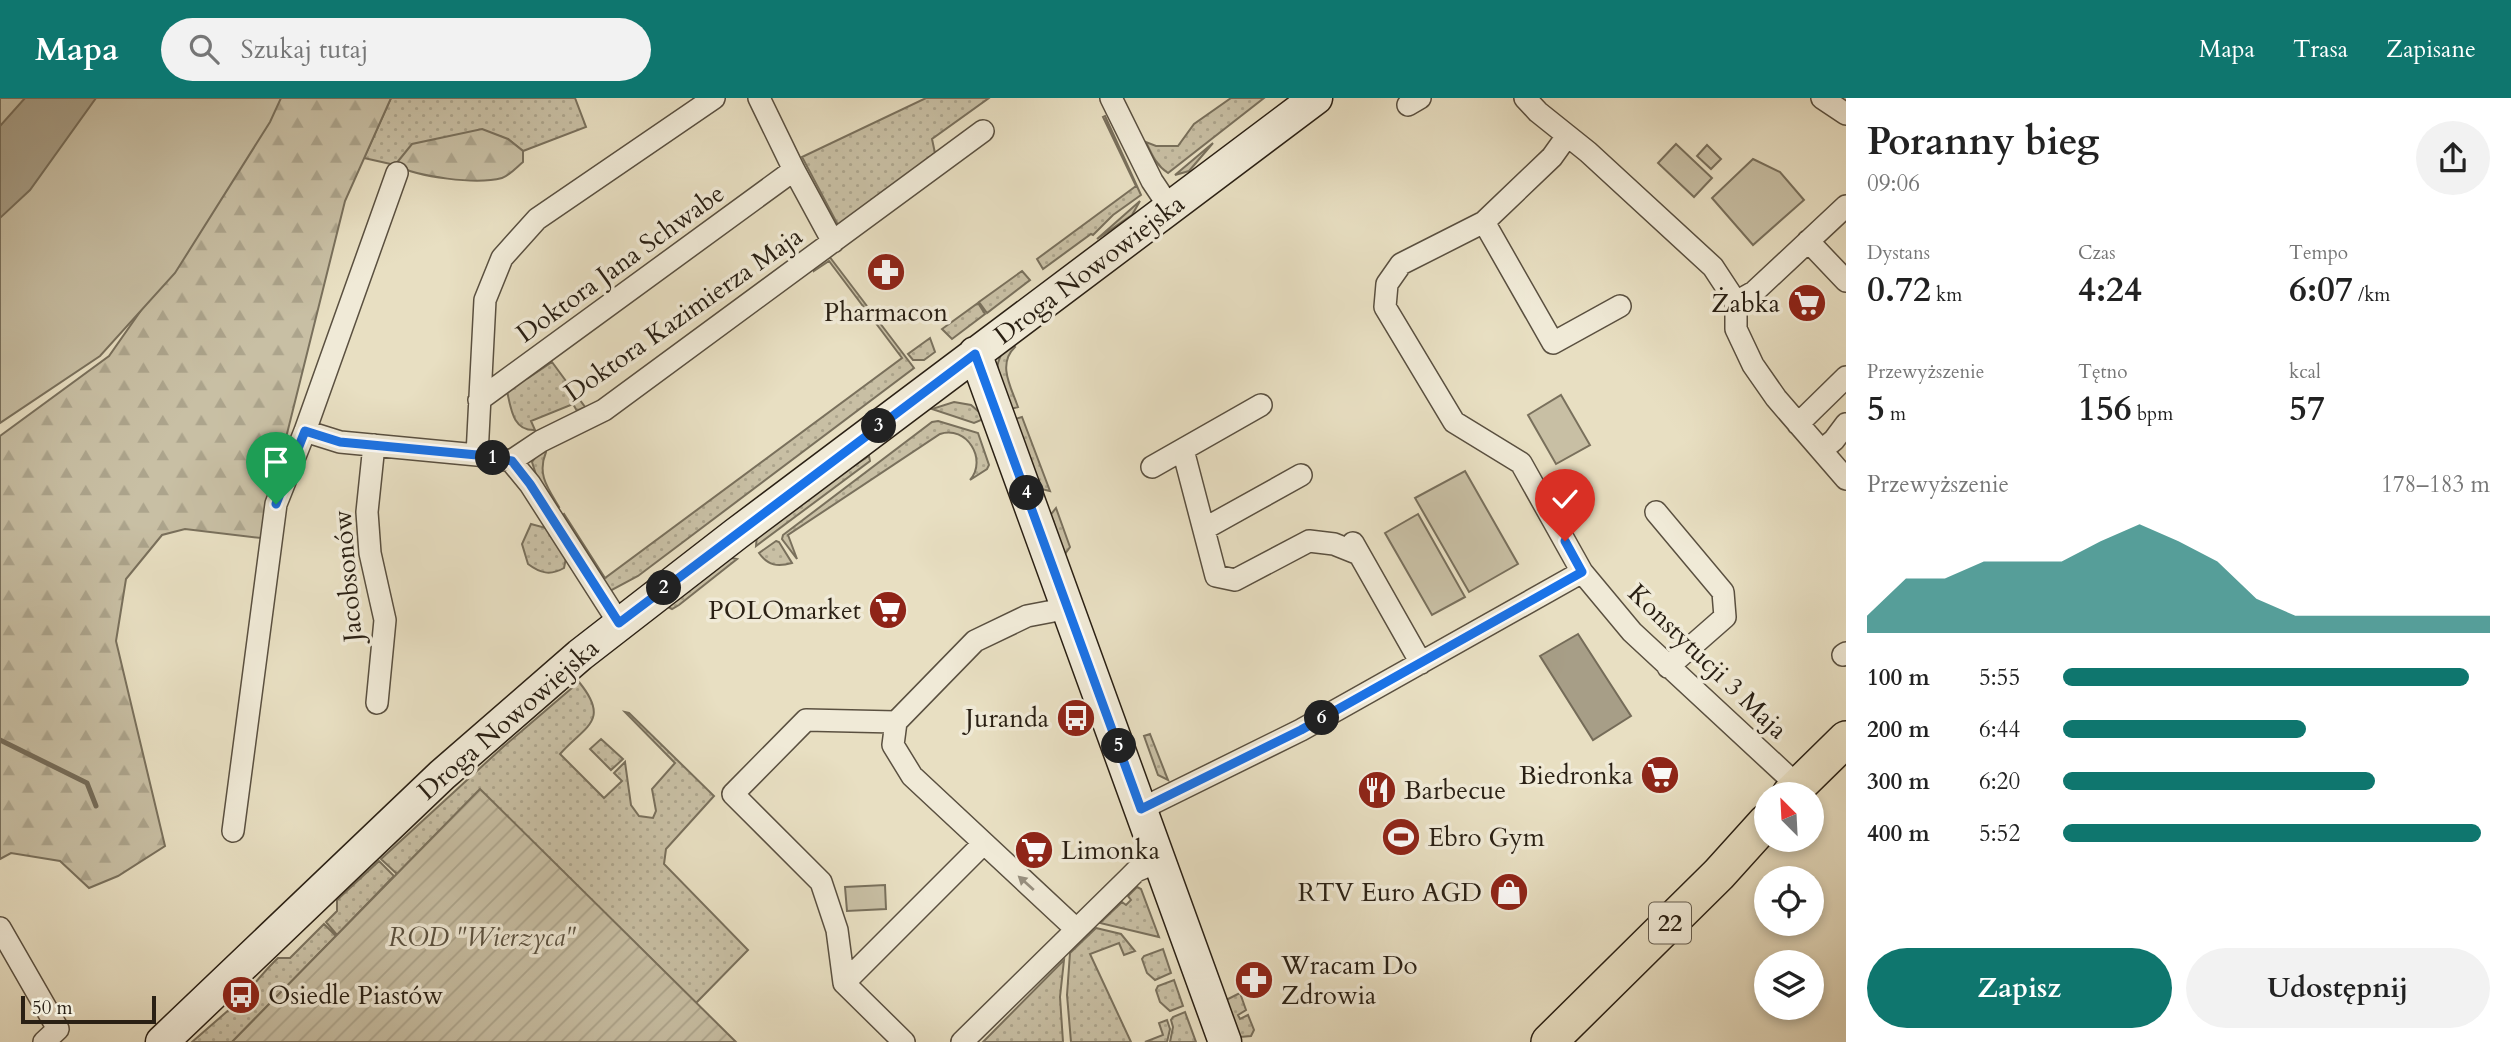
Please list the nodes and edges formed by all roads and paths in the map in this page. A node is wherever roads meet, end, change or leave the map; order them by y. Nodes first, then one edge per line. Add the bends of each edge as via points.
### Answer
1 (714, 98) edge
2 (759, 98) edge
3 (1111, 98) edge
4 (1316, 98) edge
5 (1525, 98) edge
6 (1822, 98) edge
7 (1846, 114) edge
8 (983, 131) dead end
9 (1567, 136) junction
10 (794, 170) junction
11 (397, 173) dead end
12 (1846, 206) edge
13 (1170, 208) junction
14 (1484, 222) junction
15 (1808, 241) junction
16 (833, 242) junction
17 (1846, 281) edge
18 (1736, 302) junction
19 (1620, 306) dead end
20 (975, 354) junction
21 (1846, 377) edge
22 (479, 401) junction
23 (1261, 405) dead end
24 (1798, 424) junction
25 (1846, 424) edge
26 (305, 431) junction
27 (374, 445) junction
28 (1183, 450) junction
29 (1822, 450) junction
30 (477, 455) junction
31 (512, 461) junction
32 (1152, 467) dead end
33 (1301, 475) dead end
34 (1846, 479) edge
35 (1656, 512) dead end
36 (1204, 529) junction
37 (1349, 535) dead end
38 (1359, 554) junction
39 (1582, 572) junction
40 (1069, 608) junction
41 (619, 623) junction
42 (1421, 663) junction
43 (1668, 667) junction
44 (377, 703) dead end
45 (896, 722) junction
46 (1846, 739) edge
47 (1846, 761) edge
48 (1789, 782) edge
49 (1809, 782) edge
50 (1815, 782) edge
51 (1141, 809) junction
52 (233, 831) dead end
53 (1754, 835) edge
54 (983, 844) junction
55 (1754, 845) edge
56 (1160, 861) junction
57 (1719, 874) junction
58 (0, 928) edge
59 (1076, 929) junction
60 (844, 983) junction
61 (44, 1042) edge
62 (162, 1042) edge
63 (904, 1042) edge
64 (962, 1042) edge
65 (1225, 1042) edge
66 (1549, 1042) edge

1 - 22 street via 537,219 502,258 485,300
2 - 10 street
3 - 13 street
4 - 13 street, Droga Nowowiejska
5 - 9 street
6 - 7 street
8 - 16 street, Doktora Kazimierza Maja
9 - 14 street, Konstytucji 3 Maja via 1552,157
9 - 18 street via 1713,267
10 - 16 street
10 - 22 street, Doktora Jana Schwabe
11 - 26 street
12 - 15 street
13 - 20 street, Droga Nowowiejska
14 - 19 street via 1553,343
14 - 39 street, Konstytucji 3 Maja via 1401,264 1387,284 1385,307 1454,422 1521,463
15 - 17 street
15 - 18 street via 1754,292
16 - 31 street, Doktora Kazimierza Maja via 604,411 541,441
18 - 24 street via 1736,329 1753,365
20 - 40 street
20 - 41 street, Droga Nowowiejska
21 - 24 street
22 - 30 street
23 - 28 street
24 - 29 street
25 - 29 street
26 - 27 street via 340,442
26 - 52 street via 276,504
27 - 30 street
27 - 44 street, Jacobsonów via 367,512 370,553 385,620
28 - 32 street
28 - 36 street
29 - 34 street
30 - 31 street
31 - 41 street
33 - 36 street
35 - 43 street via 1723,592 1726,617
36 - 38 street via 1216,576 1235,580 1309,541
37 - 38 street
38 - 42 street
39 - 42 street
39 - 43 street, Konstytucji 3 Maja
40 - 45 street via 1027,616 975,641
40 - 51 street
41 - 62 street, Droga Nowowiejska via 442,775
42 - 51 street via 1301,730
43 - 48 street, Konstytucji 3 Maja
45 - 54 street via 893,744 912,776
45 - 60 street via 806,720 733,794 821,882 837,930
46 - 49 main road
47 - 50 main road
51 - 56 street
53 - 57 main road, 22
59 -> 54 street
54 - 60 street
55 - 57 main road, 22
56 - 59 street via 1136,871
56 - 65 street
57 - 66 main road, 22
58 - 61 street via 58,1029
59 - 64 street
60 - 63 street

